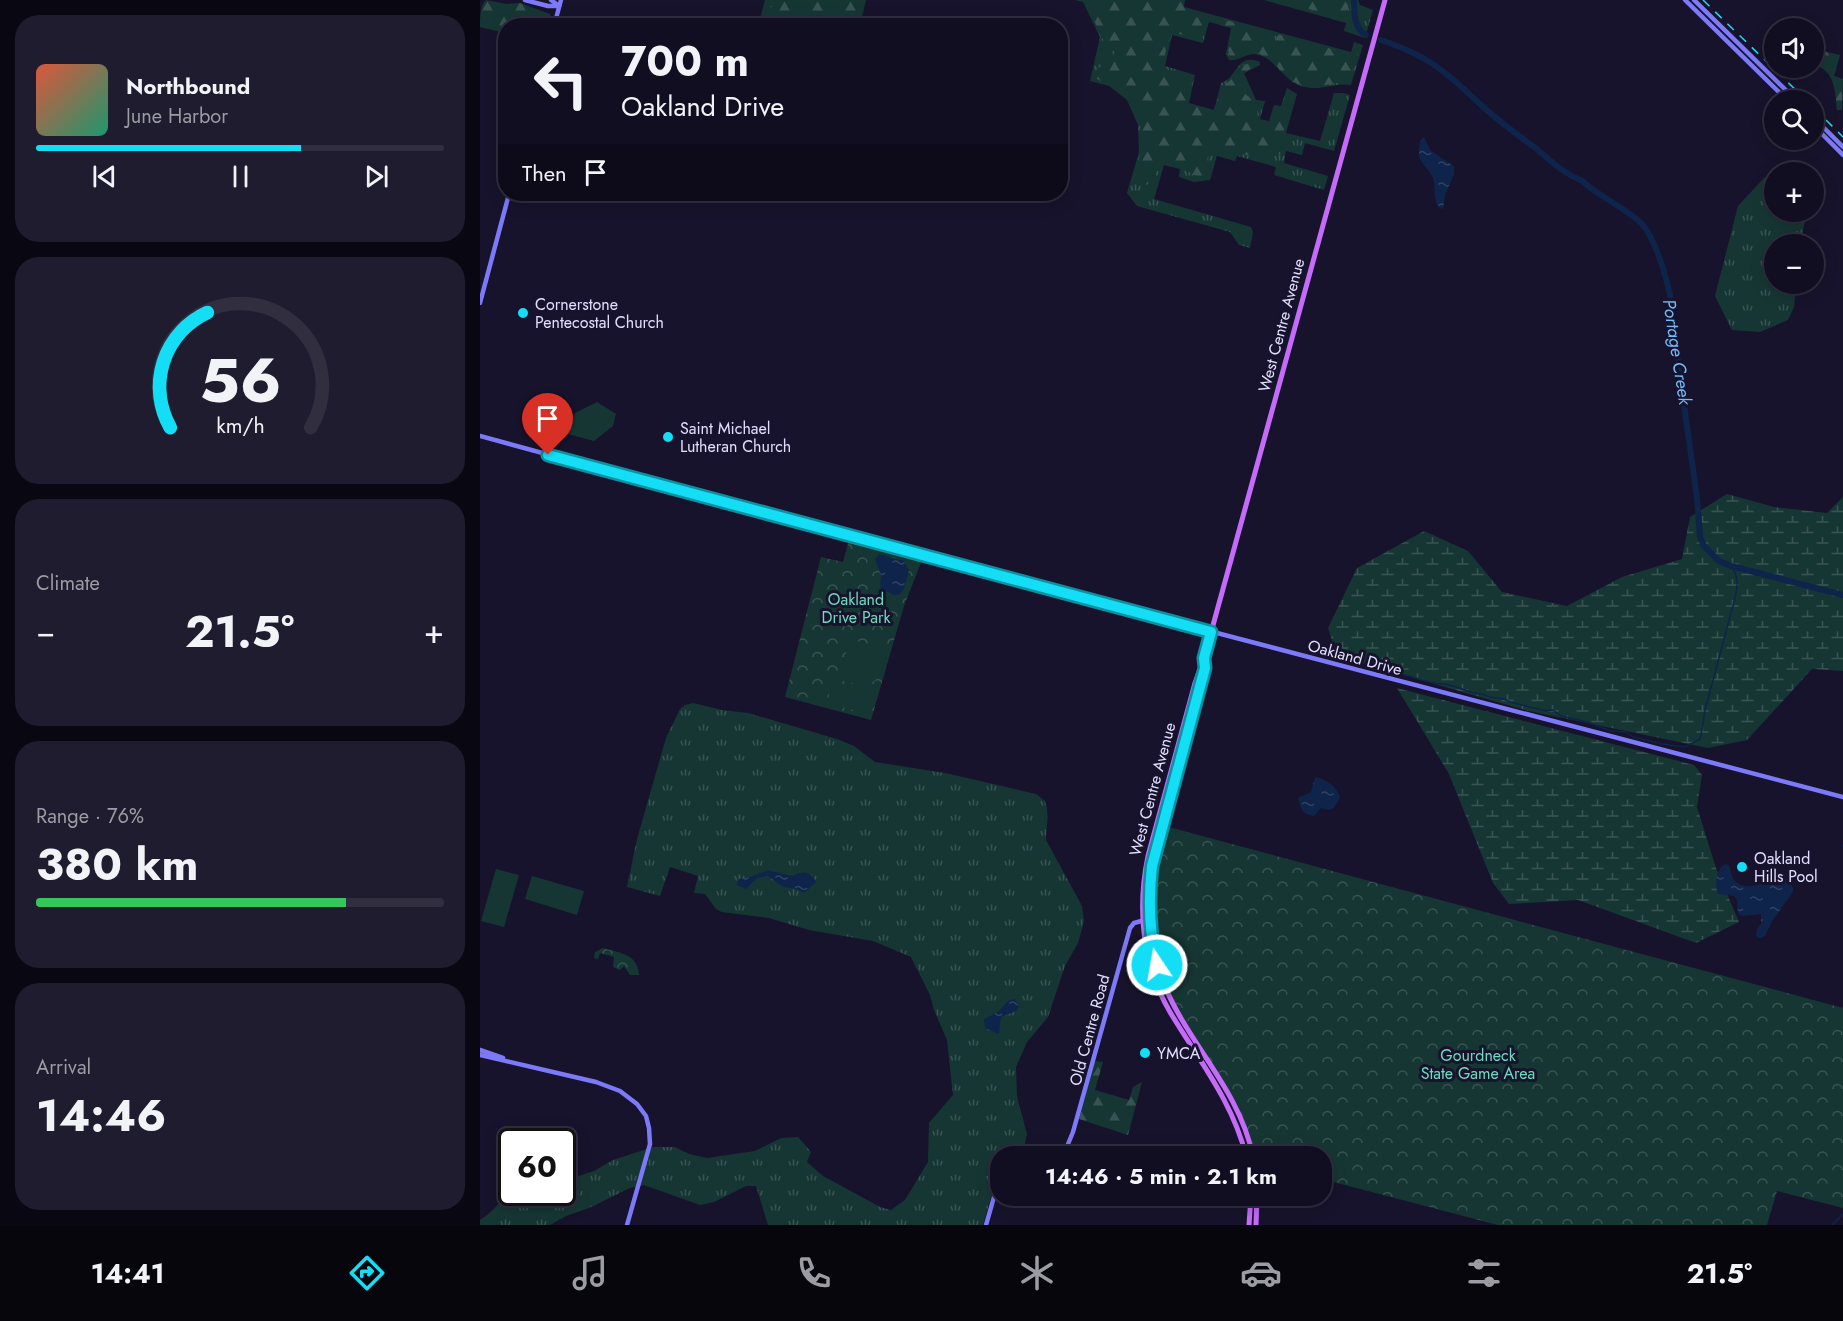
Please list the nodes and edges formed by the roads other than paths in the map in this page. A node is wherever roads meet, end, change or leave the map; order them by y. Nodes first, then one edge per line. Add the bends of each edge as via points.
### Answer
1 (525, 0) edge
2 (551, 0) edge
3 (1384, 0) edge
4 (1685, 0) edge
5 (1694, 0) edge
6 (560, 3) edge
7 (556, 18) edge
8 (1777, 90) edge
9 (1786, 90) edge
10 (1824, 128) edge
11 (1824, 136) edge
12 (1843, 147) edge
13 (1843, 155) edge
14 (507, 201) edge
15 (480, 303) edge
16 (480, 436) edge
17 (1211, 632) junction
18 (1843, 797) edge
19 (1145, 920) junction
20 (480, 1050) edge
21 (480, 1055) edge
22 (505, 1060) junction
23 (1067, 1146) edge
24 (1243, 1146) edge
25 (1250, 1146) edge
26 (992, 1206) edge
27 (1250, 1206) edge
28 (1257, 1206) edge
29 (627, 1225) edge
30 (987, 1225) edge
31 (1249, 1225) edge
32 (1256, 1225) edge

1 - 6 street via 548,6
2 - 6 street
3 - 17 main road, West Centre Avenue
4 - 8 street
5 - 9 street
6 - 7 street
10 - 12 street
11 - 13 street
14 - 15 street
16 - 17 street, Oakland Drive via 860,541
17 - 18 street, Oakland Drive
17 - 19 main road, West Centre Avenue via 1148,856 1143,890
19 - 23 street, Old Centre Road via 1130,927
19 - 24 main road, West Centre Avenue via 1147,954 1161,996 1224,1097
19 - 25 main road, West Centre Avenue via 1165,986 1234,1101
20 - 22 street
21 - 22 street
22 - 29 street via 612,1088 626,1094 642,1109 649,1124 650,1144
26 - 30 street
27 - 31 main road
28 - 32 main road

